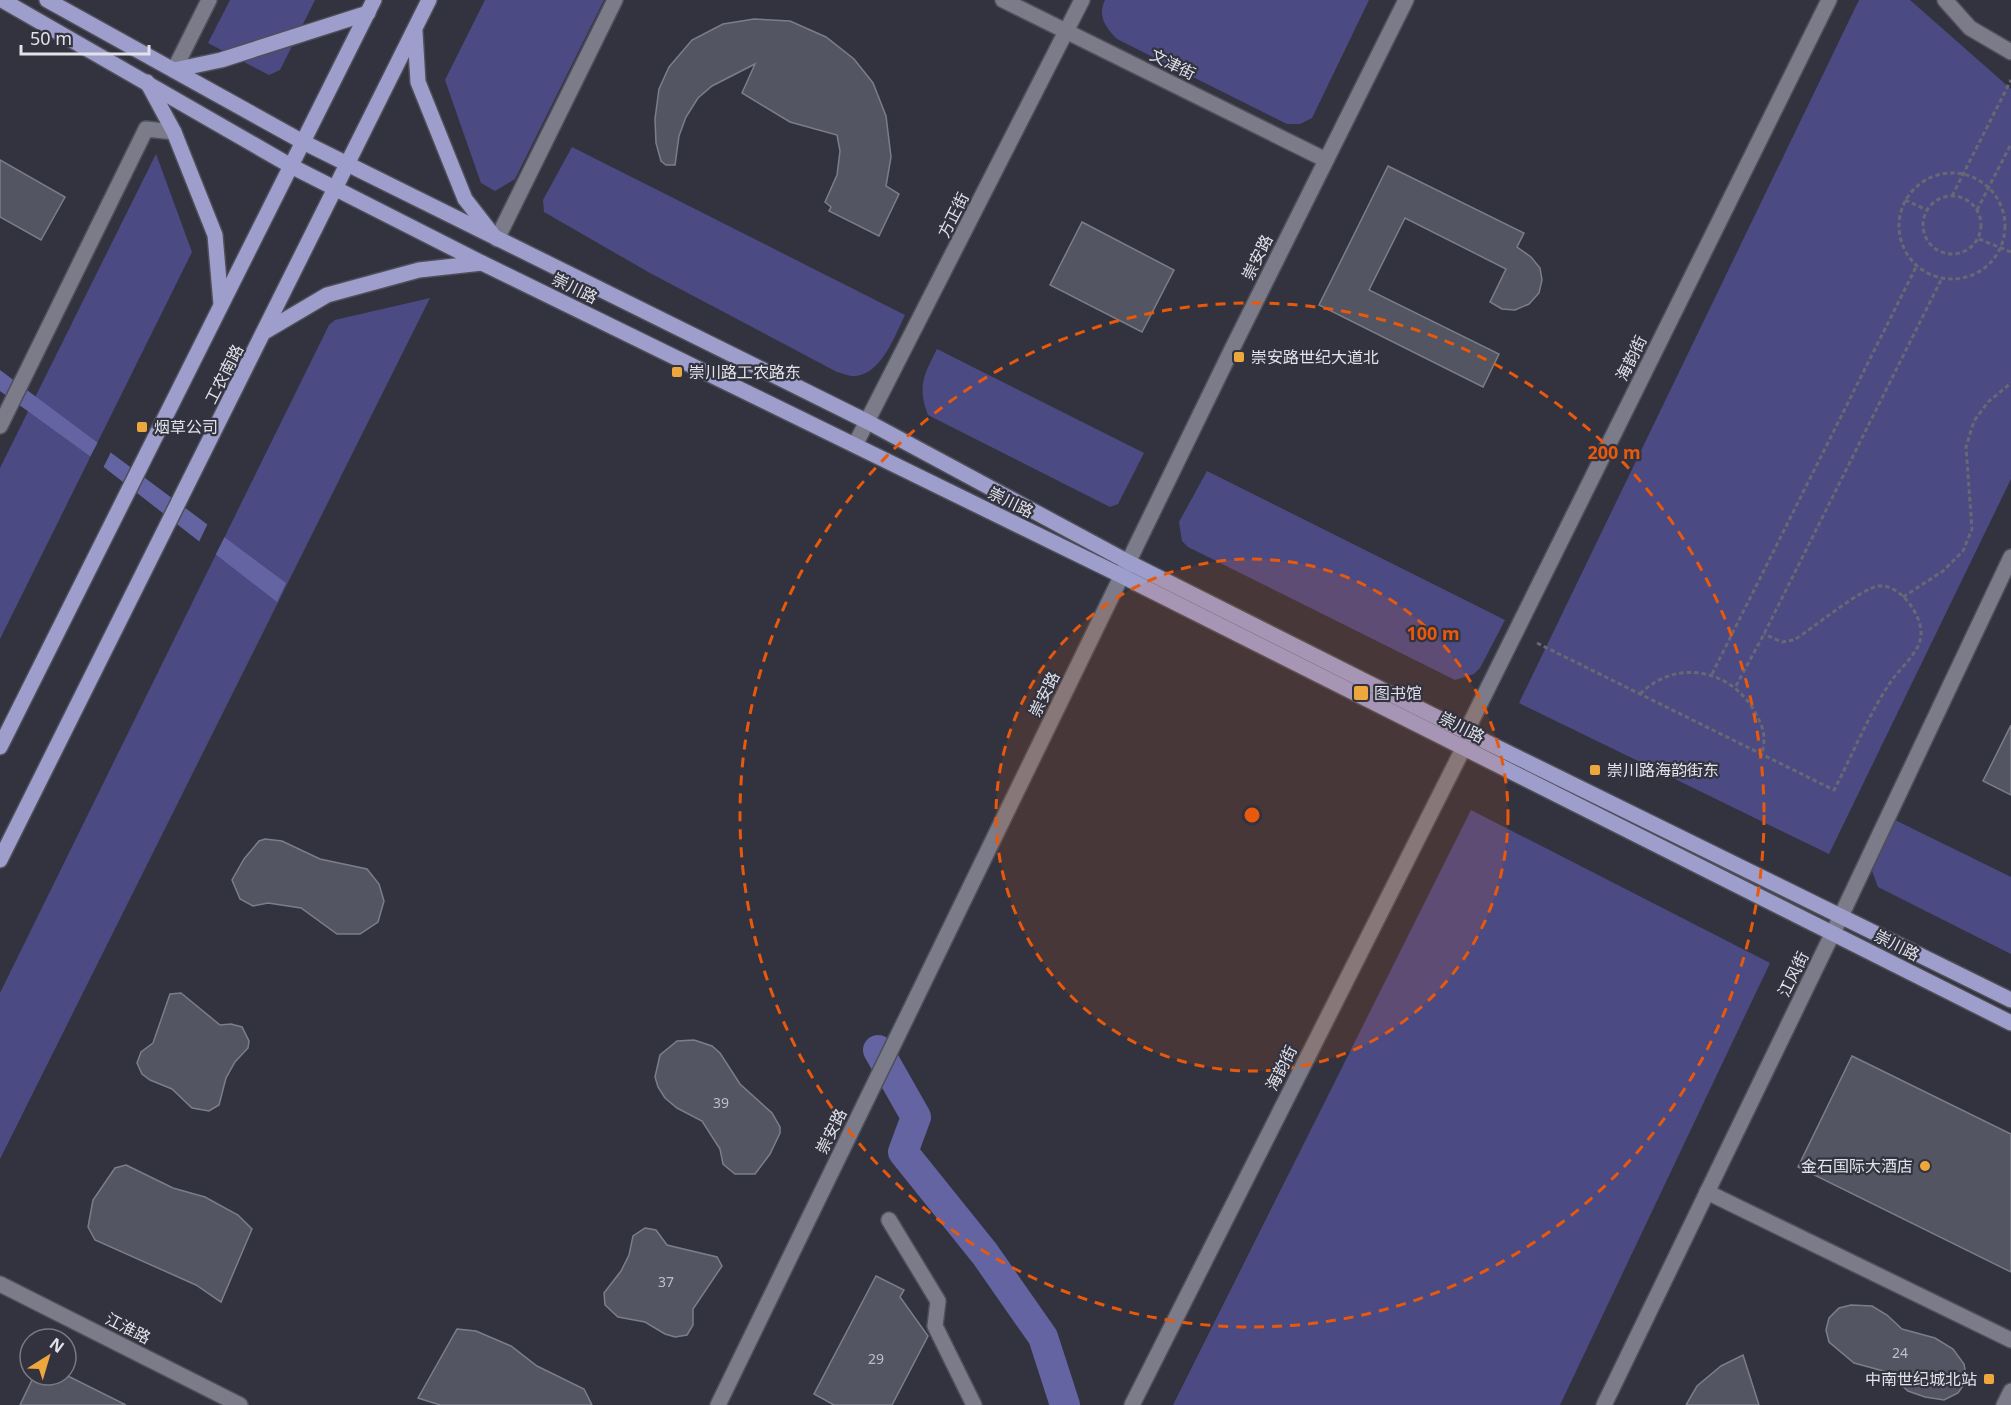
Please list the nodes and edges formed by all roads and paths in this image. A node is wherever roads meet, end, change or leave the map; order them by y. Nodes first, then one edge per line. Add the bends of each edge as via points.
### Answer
1 (2, 0) edge
2 (47, 0) edge
3 (209, 0) edge
4 (429, 0) edge
5 (615, 0) edge
6 (1003, 0) edge
7 (1082, 0) edge
8 (1406, 0) edge
9 (1829, 0) edge
10 (1945, 0) edge
11 (371, 6) edge
12 (415, 29) junction
13 (1066, 31) junction
14 (2011, 52) edge
15 (174, 70) junction
16 (2011, 80) edge
17 (147, 82) junction
18 (174, 132) junction
19 (303, 142) junction
20 (2011, 144) edge
21 (1326, 160) junction
22 (347, 165) junction
23 (291, 166) junction
24 (1964, 174) junction
25 (1990, 187) junction
26 (334, 188) junction
27 (1952, 196) junction
28 (1905, 200) junction
29 (1927, 210) junction
30 (1977, 210) junction
31 (1978, 238) junction
32 (496, 239) junction
33 (2001, 248) junction
34 (2011, 252) edge
35 (482, 263) junction
36 (1917, 266) junction
37 (1942, 278) junction
38 (221, 304) junction
39 (266, 331) junction
40 (2011, 383) edge
41 (868, 423) junction
42 (0, 426) edge
43 (855, 446) junction
44 (2011, 557) edge
45 (1130, 562) junction
46 (1122, 576) junction
47 (1903, 597) junction
48 (1764, 634) junction
49 (1537, 643) dead end
50 (1712, 674) junction
51 (1736, 686) junction
52 (1640, 694) junction
53 (1465, 740) junction
54 (0, 747) edge
55 (1762, 754) junction
56 (0, 860) edge
57 (1841, 916) junction
58 (1833, 932) junction
59 (2011, 1000) edge
60 (2011, 1023) edge
61 (1707, 1192) junction
62 (889, 1220) dead end
63 (0, 1284) edge
64 (2011, 1340) edge
65 (2011, 1391) edge
66 (240, 1405) edge
67 (718, 1405) edge
68 (974, 1405) edge
69 (1131, 1405) edge
70 (1604, 1405) edge
71 (2004, 1405) edge

1 - 17 main road, 崇川路
2 - 15 main road, 崇川路
3 - 15 street
4 - 12 main road, 工农南路
5 - 32 street
6 - 13 street, 文津街
7 - 13 street, 方正街
8 - 21 street, 崇安路
9 - 53 street, 海韵街
10 - 14 street via 1970,28
11 - 15 main road via 221,60
11 - 19 main road, 工农南路
12 - 22 main road, 工农南路
12 - 32 main road via 418,82 465,199
13 - 21 street, 文津街
13 - 41 street, 方正街
15 - 19 main road, 崇川路
16 - 24 path
17 - 18 main road
17 - 23 main road, 崇川路
18 - 38 main road via 215,235
18 - 42 street via 146,129
19 - 22 main road, 崇川路
19 - 23 main road, 工农南路
20 - 25 path
21 - 45 street, 崇安路
22 - 26 main road, 工农南路
22 - 32 main road, 崇川路
23 - 26 main road, 崇川路
23 - 38 main road, 工农南路
24 - 25 path
24 - 27 path
24 - 28 path via 1940,173 1923,180
25 - 30 path
25 - 33 path via 2005,217
26 - 35 main road, 崇川路
26 - 39 main road, 工农南路
27 - 29 path via 1942,198
27 - 30 path via 1962,197
28 - 29 path
28 - 36 path via 1898,227 1902,245
29 - 31 path via 1923,228 1938,251 1956,254 1973,246
30 - 31 path via 1981,219
31 - 33 path
32 - 41 main road, 崇川路
33 - 34 path
33 - 37 path via 1990,264 1976,274
35 - 39 main road via 418,270 327,295
35 - 43 main road, 崇川路
36 - 37 path
36 - 50 path
37 - 48 path
38 - 54 main road, 工农南路
39 - 56 main road, 工农南路
40 - 47 path via 1988,402 1974,422 1966,447 1972,529 1963,551 1943,571
41 - 43 street, 方正街
41 - 45 main road, 崇川路
43 - 46 main road, 崇川路
44 - 57 street, 江风街
45 - 46 street, 崇安路
45 - 53 main road, 崇川路
46 - 53 main road, 崇川路
46 - 67 street, 崇安路
47 - 48 path via 1879,586 1862,593 1794,640 1782,642
47 - 55 path via 1918,618 1921,635 1917,647 1891,681 1834,790
48 - 51 path
49 - 52 path
50 - 51 path
50 - 52 path via 1662,679
51 - 55 path via 1748,698 1763,728 1766,739
52 - 55 path
53 - 57 main road, 崇川路
53 - 58 main road, 崇川路
53 - 69 street, 海韵街
57 - 58 street, 江风街
57 - 59 main road, 崇川路
58 - 60 main road, 崇川路
58 - 61 street, 江风街
61 - 64 street
61 - 70 street, 江风街
62 - 68 street via 938,1301 935,1326
63 - 66 street, 江淮路
65 - 71 street

